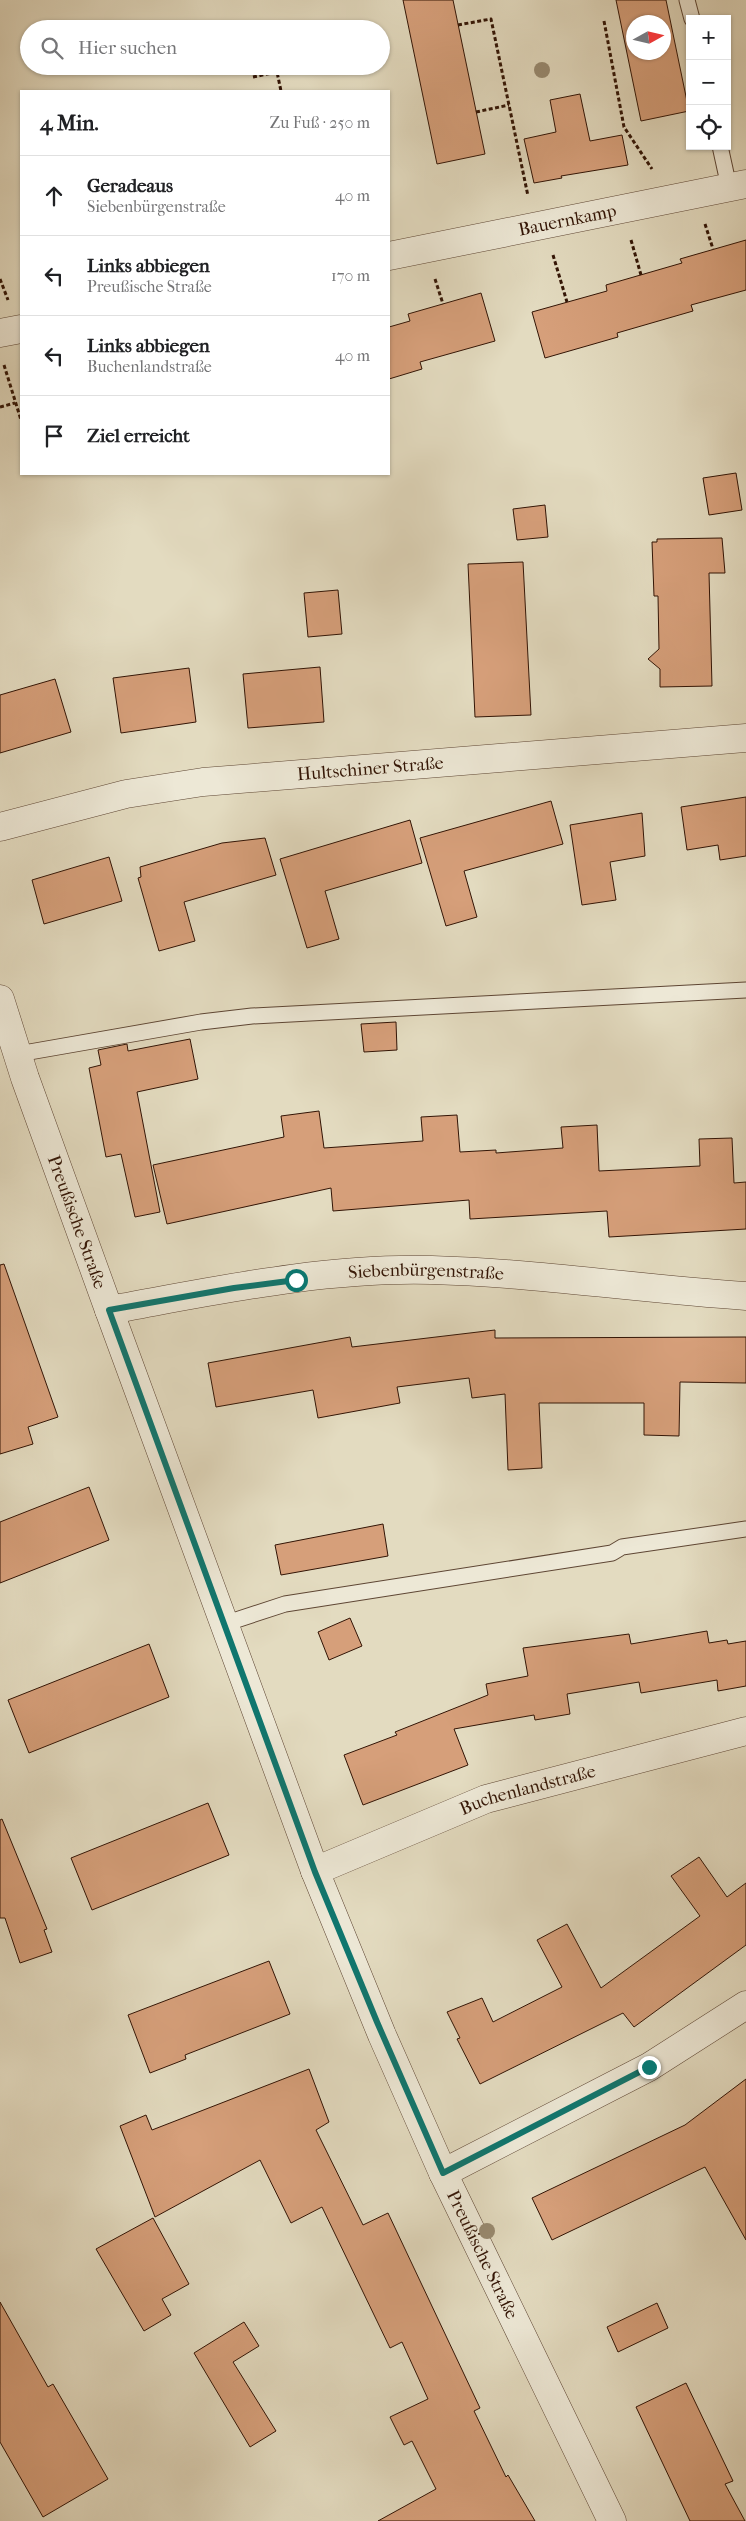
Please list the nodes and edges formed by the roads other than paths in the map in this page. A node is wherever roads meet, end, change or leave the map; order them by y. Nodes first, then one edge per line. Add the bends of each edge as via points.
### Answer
1 (688, 0) edge
2 (691, 15) edge
3 (722, 150) edge
4 (738, 186) edge
5 (390, 256) edge
6 (16, 319) edge
7 (0, 333) edge
8 (746, 738) edge
9 (0, 827) edge
10 (746, 990) edge
11 (0, 1000) edge
12 (18, 1054) junction
13 (746, 1296) edge
14 (109, 1310) junction
15 (746, 1528) edge
16 (224, 1624) junction
17 (746, 1731) edge
18 (315, 1872) junction
19 (746, 2006) edge
20 (443, 2173) junction
21 (612, 2521) edge

1 - 2 lane
3 - 4 lane
4 - 5 street, Bauernkamp
6 - 7 street
8 - 9 street, Hultschiner Straße via 203,782 126,794
10 - 12 lane via 252,1016
11 - 12 street, Preußische Straße
12 - 14 street, Preußische Straße
13 - 14 street, Siebenbürgenstraße via 431,1270 364,1272 296,1280
14 - 16 street, Preußische Straße
15 - 16 lane via 622,1547 612,1553 285,1604
16 - 18 street, Preußische Straße
17 - 18 street, Buchenlandstraße via 486,1799
18 - 20 street, Preußische Straße via 379,2029
19 - 20 street via 649,2067
20 - 21 street, Preußische Straße

